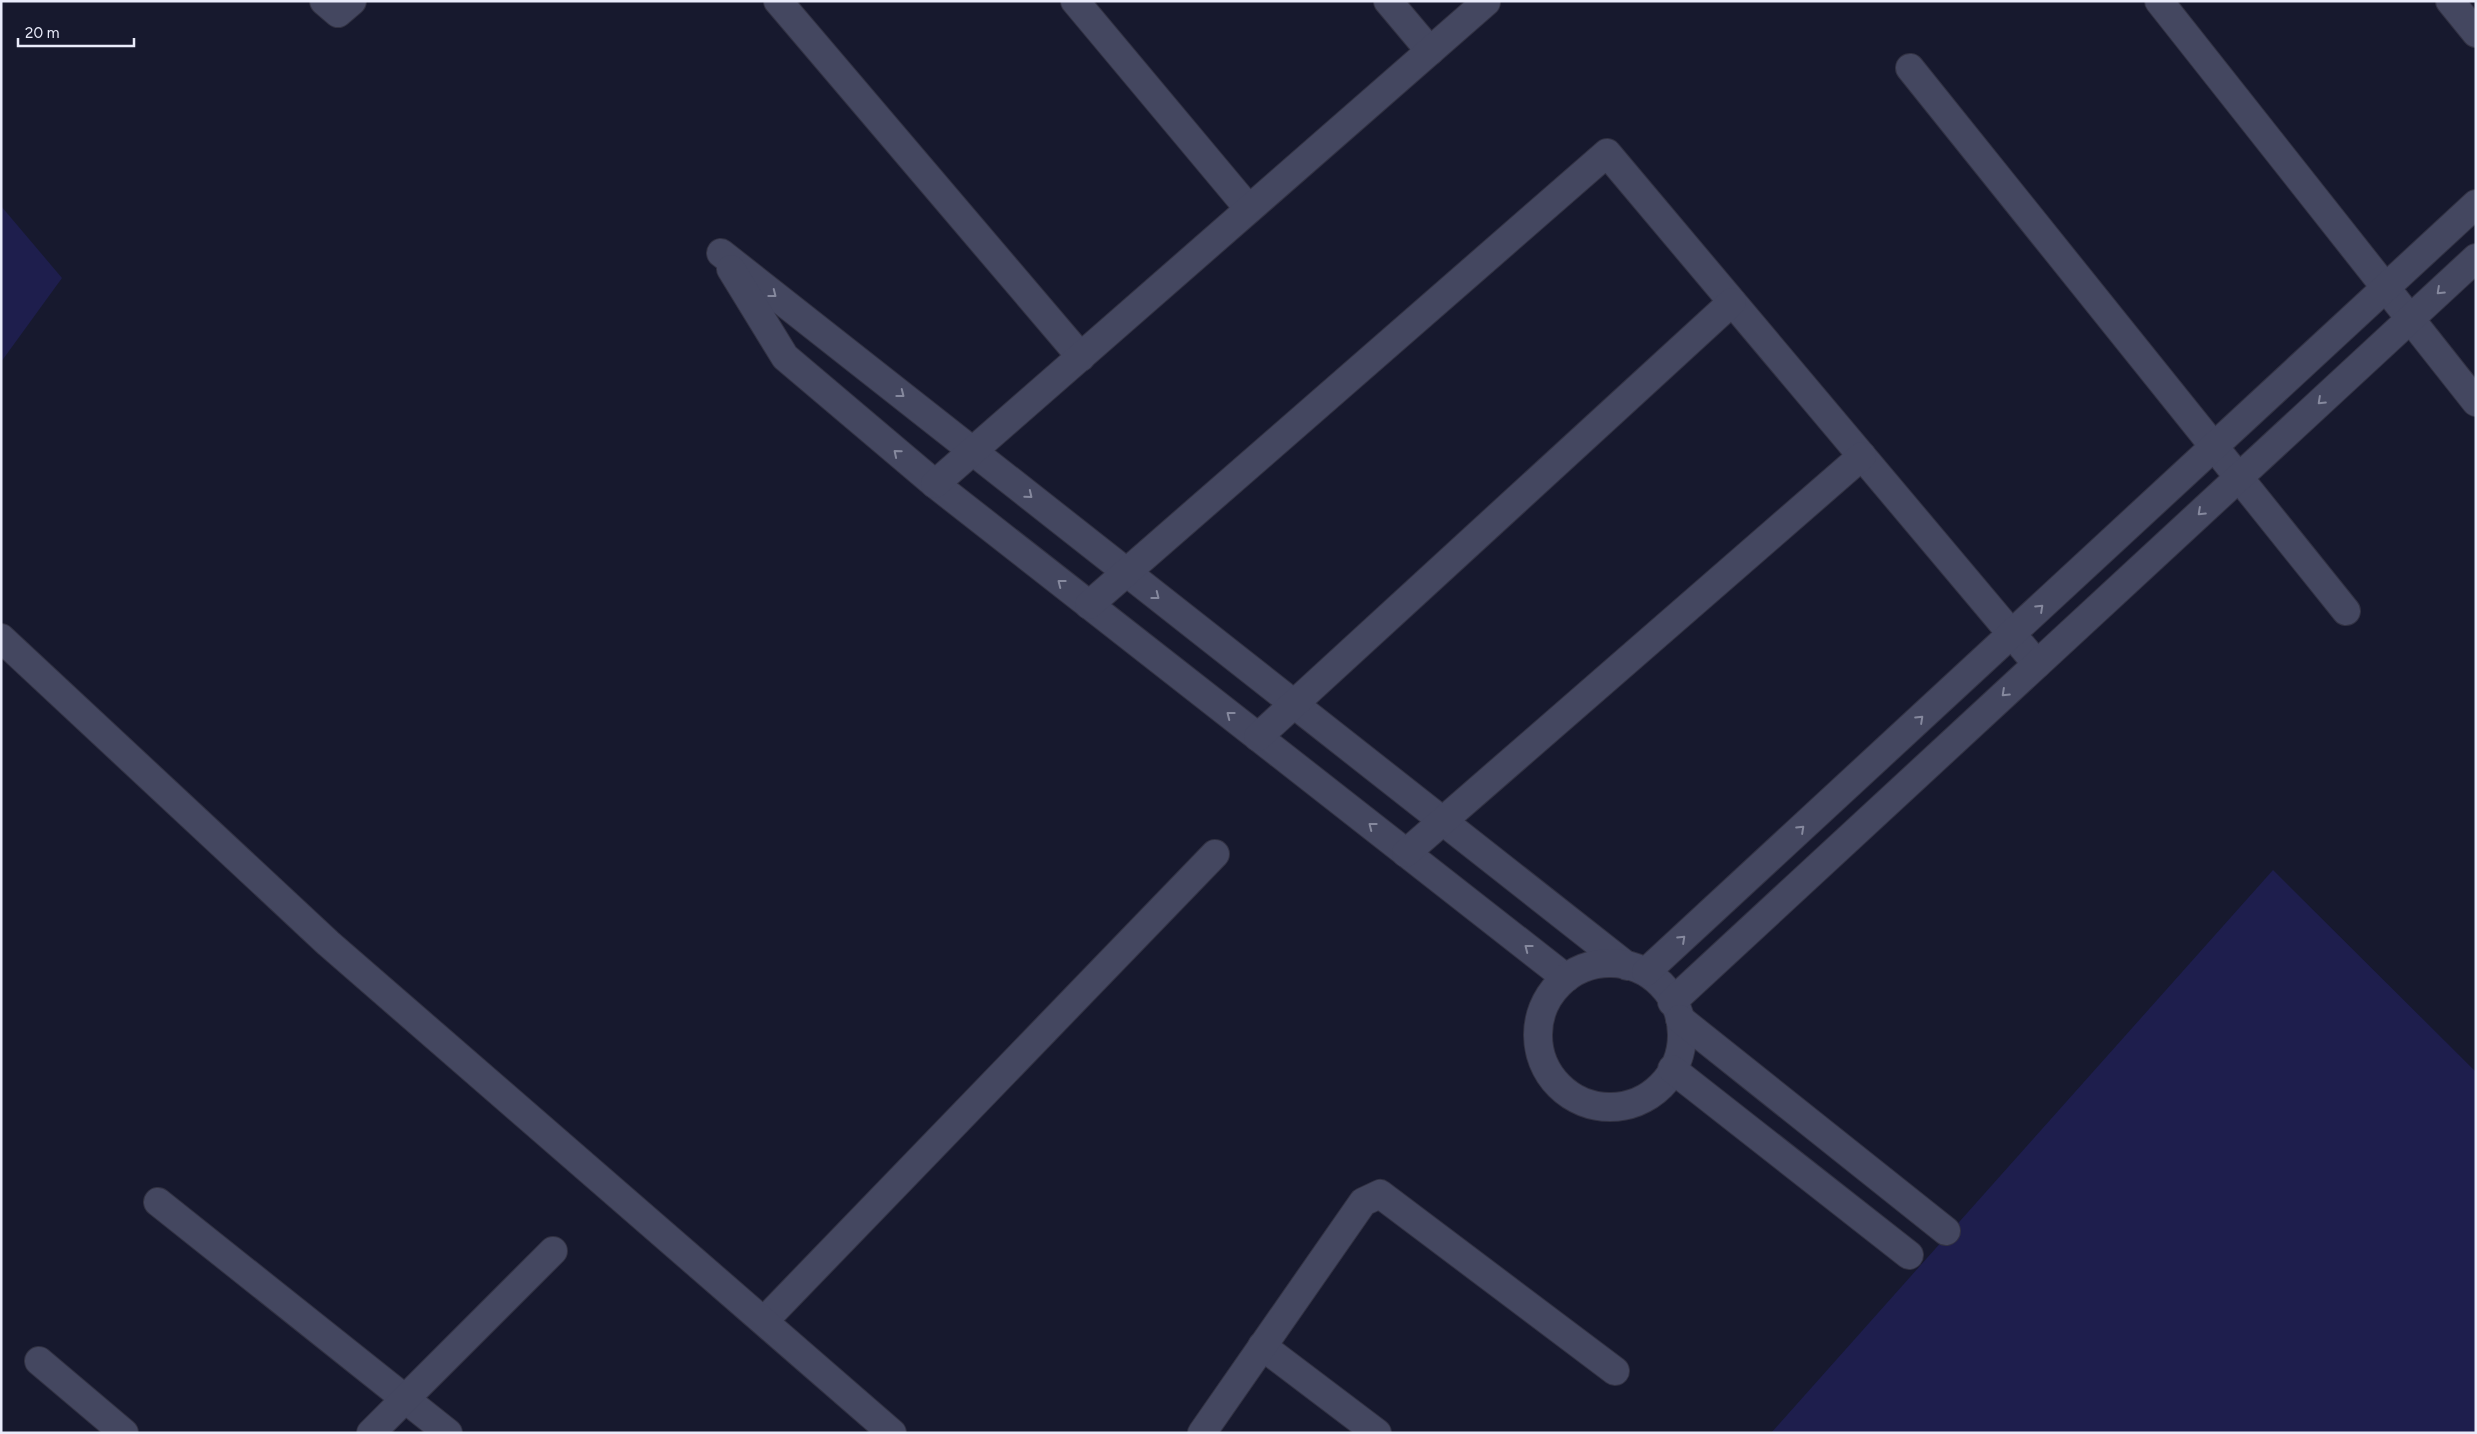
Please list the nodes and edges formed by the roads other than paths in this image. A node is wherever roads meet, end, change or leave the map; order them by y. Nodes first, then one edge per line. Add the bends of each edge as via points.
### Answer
1 (324, 1) edge
2 (352, 1) edge
3 (778, 1) edge
4 (1075, 1) edge
5 (1388, 1) edge
6 (2159, 1) edge
7 (2450, 1) edge
8 (1486, 2) edge
9 (2476, 33) edge
10 (1430, 51) junction
11 (1910, 68) dead end
12 (2476, 204) edge
13 (1250, 209) junction
14 (2476, 258) edge
15 (2385, 288) junction
16 (1732, 302) junction
17 (2410, 319) junction
18 (1081, 356) junction
19 (2476, 402) edge
20 (2214, 446) junction
21 (974, 450) junction
22 (1862, 456) junction
23 (2238, 477) junction
24 (935, 484) junction
25 (1126, 572) junction
26 (1089, 605) junction
27 (2346, 611) dead end
28 (2011, 634) junction
29 (1, 638) edge
30 (2037, 664) junction
31 (1294, 704) junction
32 (1258, 737) junction
33 (1443, 821) junction
34 (1406, 852) junction
35 (1215, 854) dead end
36 (1636, 969) junction
37 (1566, 978) junction
38 (1676, 1010) junction
39 (1672, 1069) junction
40 (158, 1202) dead end
41 (1946, 1231) dead end
42 (553, 1251) dead end
43 (1909, 1255) dead end
44 (764, 1321) junction
45 (1262, 1346) junction
46 (39, 1360) dead end
47 (1615, 1371) dead end
48 (406, 1398) junction
49 (124, 1433) edge
50 (371, 1433) edge
51 (448, 1433) edge
52 (892, 1433) edge
53 (1202, 1433) edge
54 (1377, 1433) edge

1 - 2 street via 338,13
3 - 18 street
4 - 13 street
5 - 10 street
6 - 15 street
7 - 9 street
8 - 10 street
10 - 13 street
11 - 20 street
12 - 15 street
13 - 18 street
14 -> 17 street
15 - 17 street
15 - 20 street
16 - 22 street
16 - 25 street via 1607,153
16 - 31 street
17 - 19 street
17 -> 23 street
18 - 21 street
20 - 23 street
28 -> 20 street
21 - 24 street
24 -> 21 street via 785,357 721,253
21 -> 25 street
22 - 28 street
22 - 33 street
23 - 27 street
23 -> 30 street
26 -> 24 street
25 - 26 street
25 -> 31 street
32 -> 26 street
28 - 30 street
36 -> 28 street
29 - 44 street via 328,943
30 -> 38 street
31 - 32 street
31 - 33 street
34 -> 32 street
33 - 34 street
33 - 36 street
37 -> 34 street
35 - 44 street
36 - 37 street via 1606,963 1585,967
36 - 38 street via 1661,985
37 - 39 street via 1551,994 1541,1013 1537,1034 1546,1069 1562,1090 1580,1101 1598,1106 1619,1106 1638,1102 1655,1091
38 - 39 street via 1682,1039 1678,1059
38 - 41 street
39 - 43 street
40 - 48 street
42 - 48 street
44 - 52 street
45 - 47 street via 1363,1202 1380,1194
45 - 53 street
45 - 54 street
46 - 49 street
48 - 50 street
48 - 51 street

